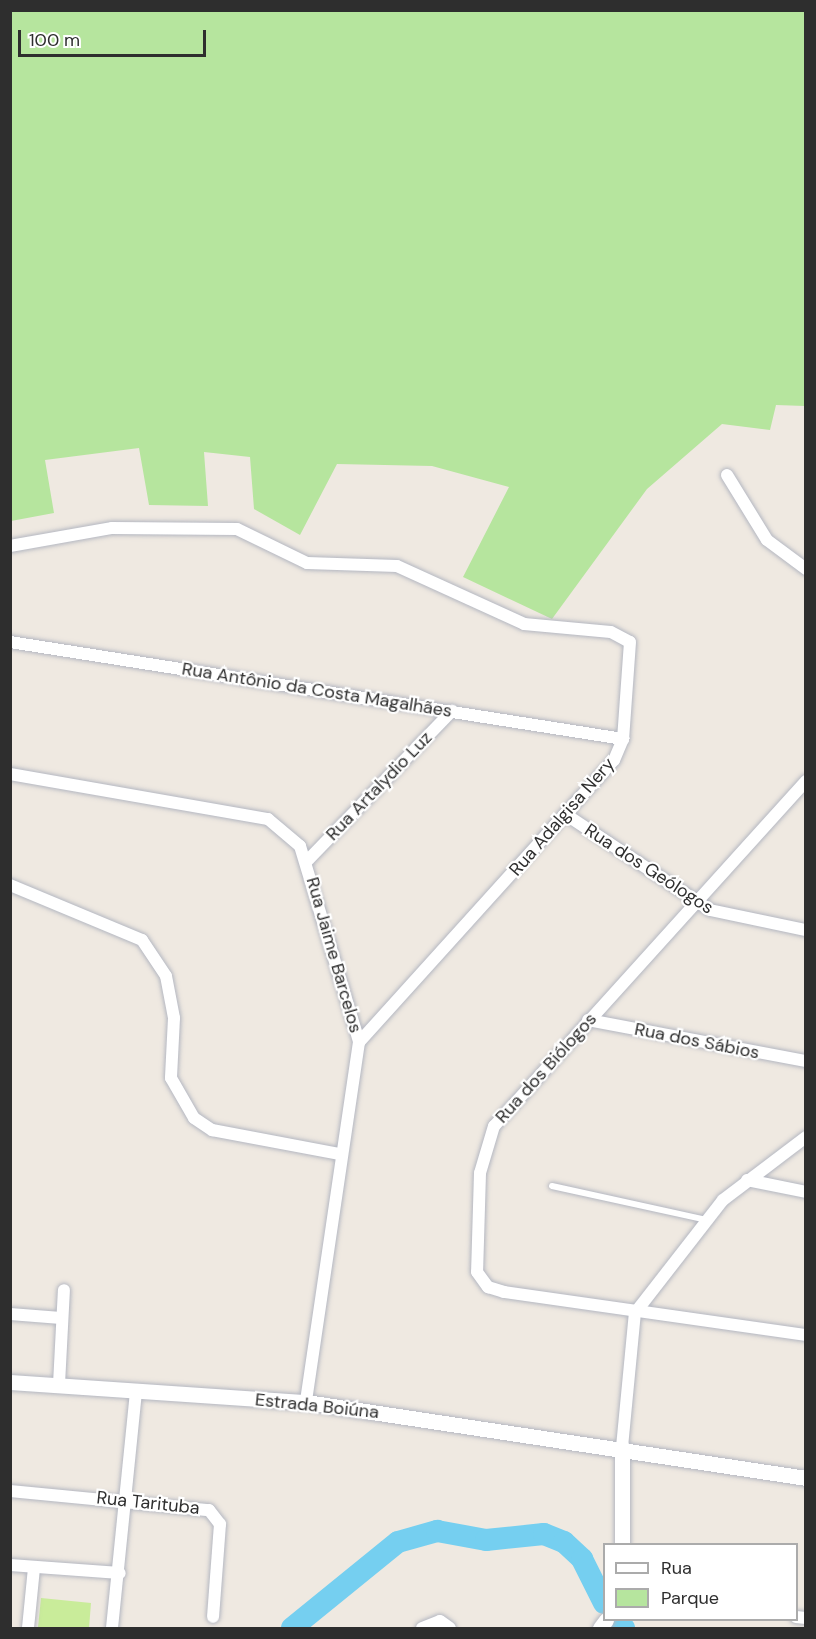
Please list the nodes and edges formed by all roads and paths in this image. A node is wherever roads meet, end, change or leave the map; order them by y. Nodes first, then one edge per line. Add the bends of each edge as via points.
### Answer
1 (727, 475) dead end
2 (10, 546) edge
3 (806, 569) edge
4 (10, 642) edge
5 (452, 711) junction
6 (622, 739) junction
7 (10, 774) edge
8 (806, 781) edge
9 (565, 814) junction
10 (307, 861) junction
11 (10, 885) edge
12 (695, 901) junction
13 (806, 930) edge
14 (588, 1020) junction
15 (359, 1042) junction
16 (806, 1061) edge
17 (806, 1137) edge
18 (339, 1154) junction
19 (747, 1180) junction
20 (552, 1186) dead end
21 (806, 1192) edge
22 (706, 1221) junction
23 (64, 1290) dead end
24 (635, 1313) junction
25 (10, 1314) edge
26 (61, 1318) junction
27 (806, 1335) edge
28 (10, 1382) edge
29 (59, 1384) junction
30 (136, 1392) junction
31 (306, 1402) junction
32 (622, 1448) junction
33 (806, 1478) edge
34 (10, 1491) edge
35 (124, 1499) junction
36 (622, 1543) edge
37 (10, 1565) edge
38 (34, 1568) junction
39 (120, 1573) junction
40 (213, 1617) dead end
41 (28, 1629) edge
42 (112, 1629) edge
43 (422, 1629) edge
44 (450, 1629) edge

1 - 3 street via 766,540
2 - 6 street, Rua Adalgisa Nery via 112,528 237,529 307,563 397,566 524,624 611,632 633,650
4 - 5 street, Rua Antônio da Costa Magalhães
5 - 6 street, Rua Antônio da Costa Magalhães
5 - 10 street, Rua Artalydio Luz
6 - 9 street, Rua Adalgisa Nery via 605,772
7 - 10 street, Rua Jaime Barcelos via 268,819 288,832
8 - 12 street, Rua dos Biólogos
9 - 12 street, Rua dos Geólogos
9 - 15 street, Rua Adalgisa Nery
10 - 15 street, Rua Jaime Barcelos
11 - 18 street via 142,940 166,976 174,1018 171,1078 194,1118 212,1130
12 - 13 street, Rua dos Geólogos via 723,916
12 - 14 street, Rua dos Biólogos
14 - 16 street, Rua dos Sábios
14 - 24 street, Rua dos Biólogos via 524,1087 486,1141 480,1173 477,1272 488,1287 504,1292
15 - 18 street, Rua Jaime Barcelos
17 - 19 street
18 - 31 street, Rua Jaime Barcelos
19 - 21 street
19 - 22 street
20 - 22 lane
22 - 24 street
23 - 26 street
24 - 27 street, Rua dos Biólogos
24 - 32 street
25 - 26 street
26 - 29 street
28 - 29 street, Estrada Boiúna
29 - 30 street, Estrada Boiúna
30 - 31 street, Estrada Boiúna
30 - 35 street
31 - 32 street, Estrada Boiúna
32 - 33 street, Estrada Boiúna
32 - 36 street
34 - 35 street, Rua Tarituba
35 - 39 street
35 - 40 street, Rua Tarituba via 197,1507 216,1515 220,1541
37 - 38 street
38 - 39 street
38 - 41 street
39 - 42 street
43 - 44 street via 440,1621

